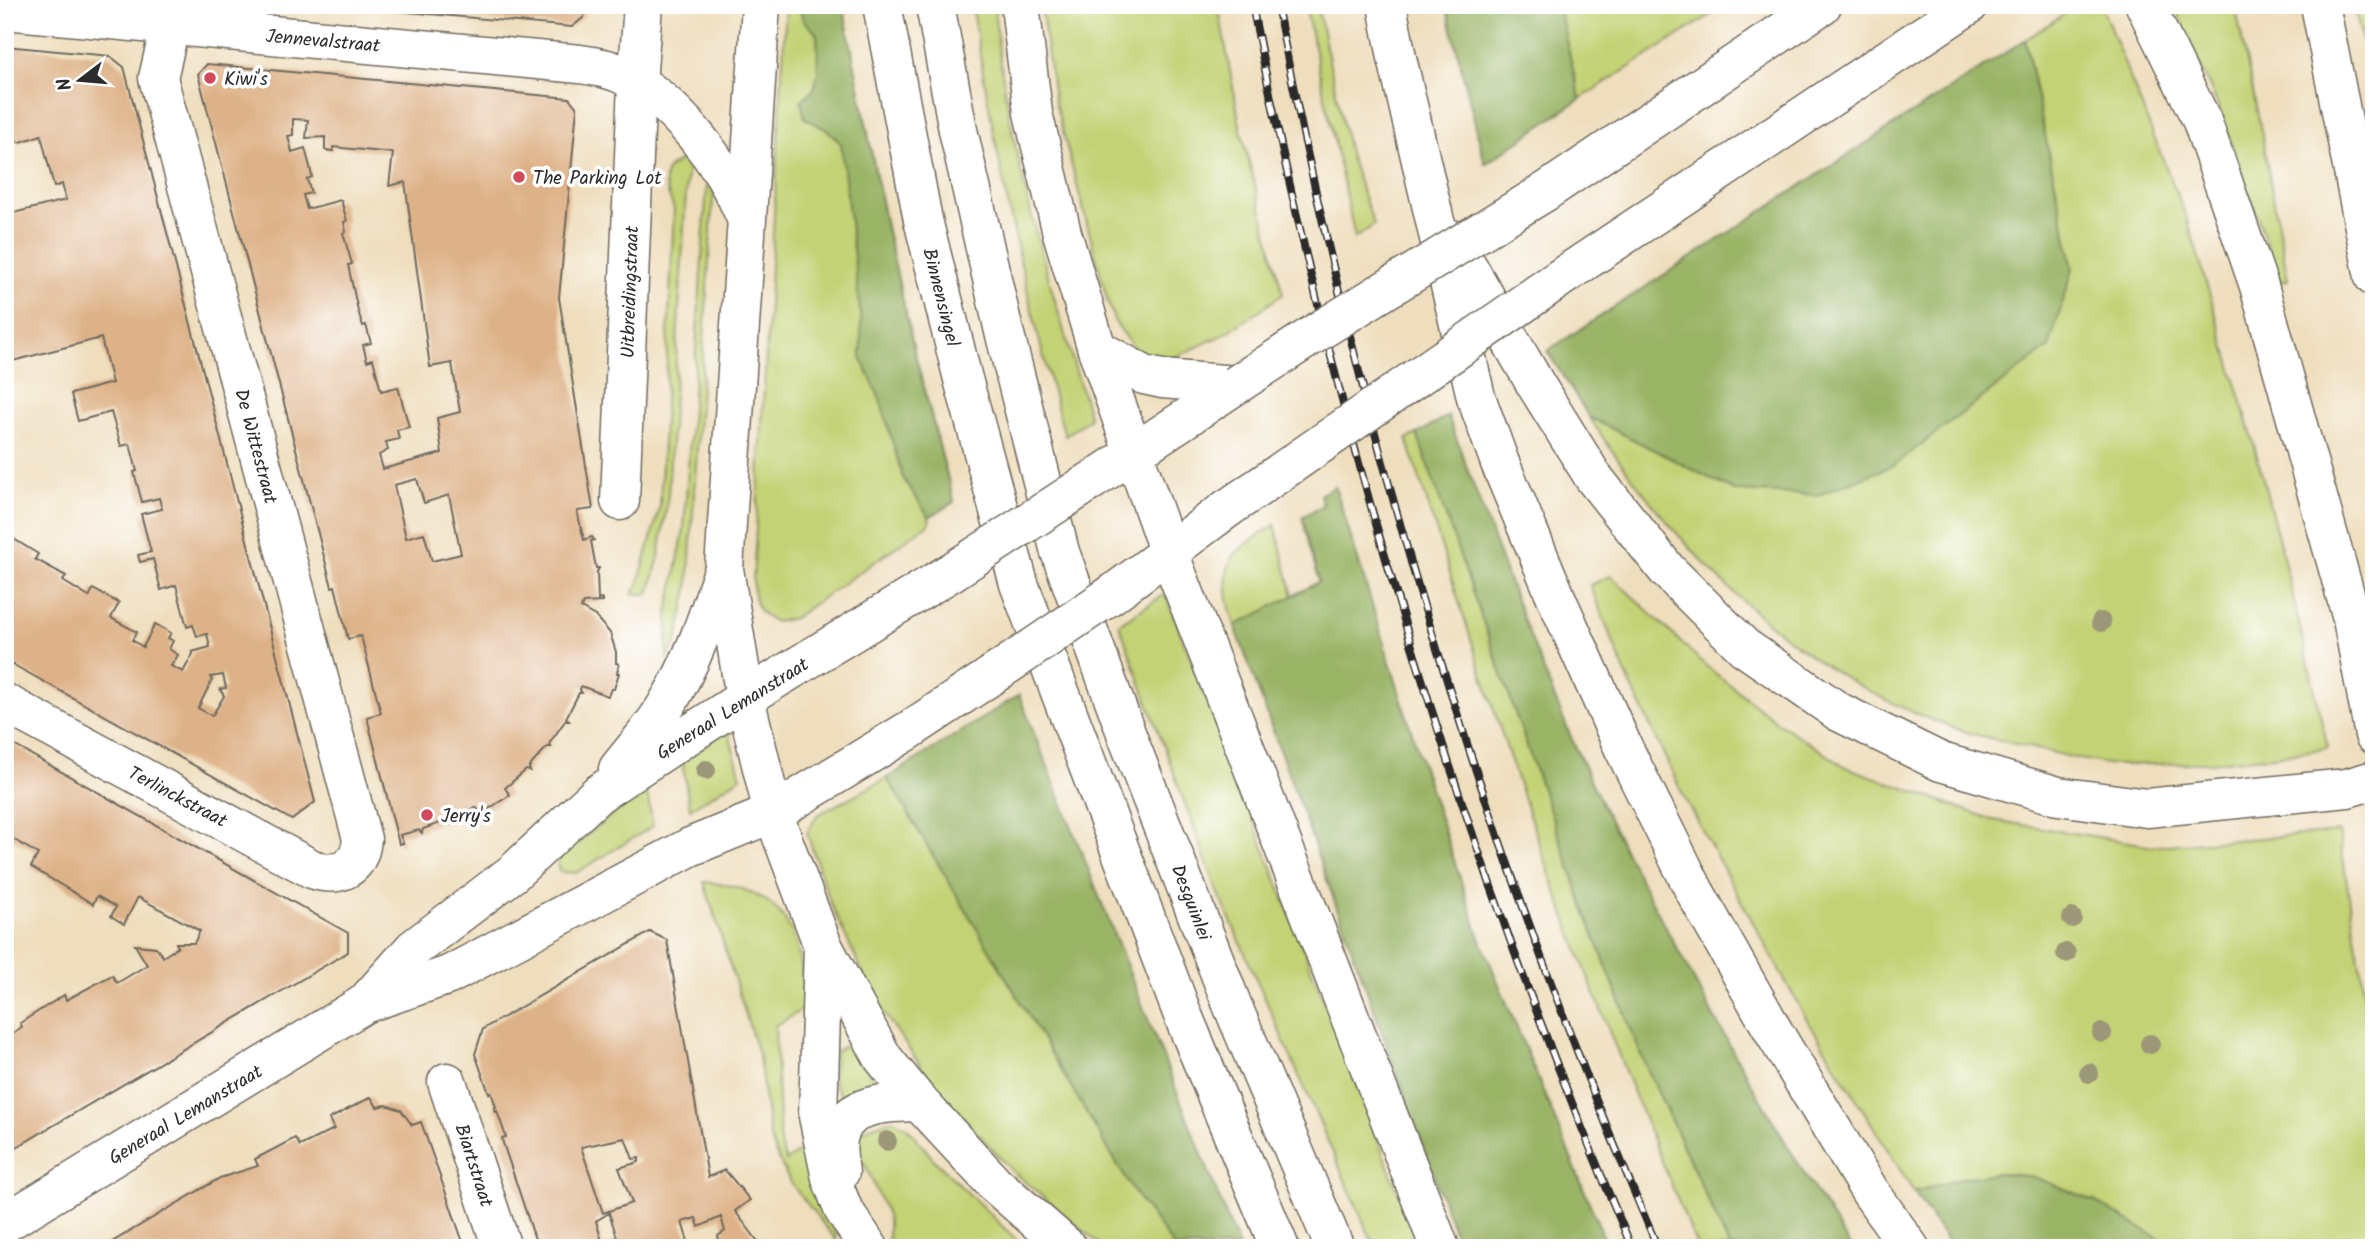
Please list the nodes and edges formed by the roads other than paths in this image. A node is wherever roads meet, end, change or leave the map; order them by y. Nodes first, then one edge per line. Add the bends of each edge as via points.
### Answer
1 (643, 5) edge
2 (761, 5) edge
3 (882, 5) edge
4 (935, 5) edge
5 (1020, 5) edge
6 (1387, 5) edge
7 (1822, 5) edge
8 (1969, 5) edge
9 (2145, 5) edge
10 (2320, 5) edge
11 (5, 10) edge
12 (172, 16) edge
13 (637, 83) junction
14 (1433, 207) junction
15 (746, 218) junction
16 (2374, 277) edge
17 (1097, 349) junction
18 (1236, 384) junction
19 (1132, 453) junction
20 (620, 501) dead end
21 (1169, 553) junction
22 (724, 569) junction
23 (745, 698) junction
24 (5, 703) edge
25 (2374, 735) edge
26 (2374, 780) edge
27 (598, 794) junction
28 (773, 813) junction
29 (353, 864) joint
30 (822, 946) junction
31 (364, 1004) junction
32 (447, 1082) dead end
33 (919, 1102) junction
34 (843, 1209) junction
35 (5, 1223) edge
36 (502, 1248) edge
37 (869, 1248) edge
38 (1068, 1248) edge
39 (1280, 1248) edge
40 (1335, 1248) edge
41 (1440, 1248) edge
42 (1910, 1248) edge

1 - 13 main road, Uitbreidingstraat
2 - 15 main road
3 - 39 main road, Binnensingel via 923,220 1019,584 1184,1018
4 - 40 main road, Desguinlei via 1003,327 1060,552 1233,1007
5 - 17 main road via 1033,114
6 - 14 main road
7 - 18 main road, Generaal Lemanstraat, bridge via 1545,192
8 - 21 main road, Generaal Lemanstraat, bridge via 1566,274
9 - 25 main road via 2202,121 2259,286 2352,619
10 - 16 main road
11 - 12 main road, Jennevalstraat
12 - 13 main road, Jennevalstraat via 580,64 604,68
12 - 29 main road, De Wittestraat via 158,78 362,839
13 - 15 main road via 700,141 724,172
13 - 20 main road, Uitbreidingstraat
14 - 26 main road via 1594,478 1667,570 1744,647 1839,712 1941,762 2059,796 2147,808 2347,788
14 - 42 main road via 1476,397 1558,603 1624,749 1694,890 1775,1034 1869,1190
15 - 22 main road
17 - 18 main road via 1162,379
17 - 19 main road
18 - 19 main road, Generaal Lemanstraat
19 - 21 main road
19 - 23 main road, Generaal Lemanstraat, bridge via 950,573
21 - 28 main road, Generaal Lemanstraat, bridge via 908,731
21 - 41 main road
22 - 23 main road
22 - 27 main road via 688,668
23 - 27 main road, Generaal Lemanstraat
23 - 28 main road
24 - 29 main road, Terlinckstraat via 312,869 328,874
27 - 31 main road, Generaal Lemanstraat via 513,873 413,949
28 - 30 main road
28 - 31 main road, Generaal Lemanstraat via 690,847 449,975
30 - 33 main road via 883,1058
30 - 34 main road via 818,1116 828,1168
31 - 35 main road, Generaal Lemanstraat
32 - 36 main road, Biartstraat
33 - 34 main road via 867,1107 850,1117 840,1132 838,1151
33 - 38 main road via 995,1184
34 - 37 main road

